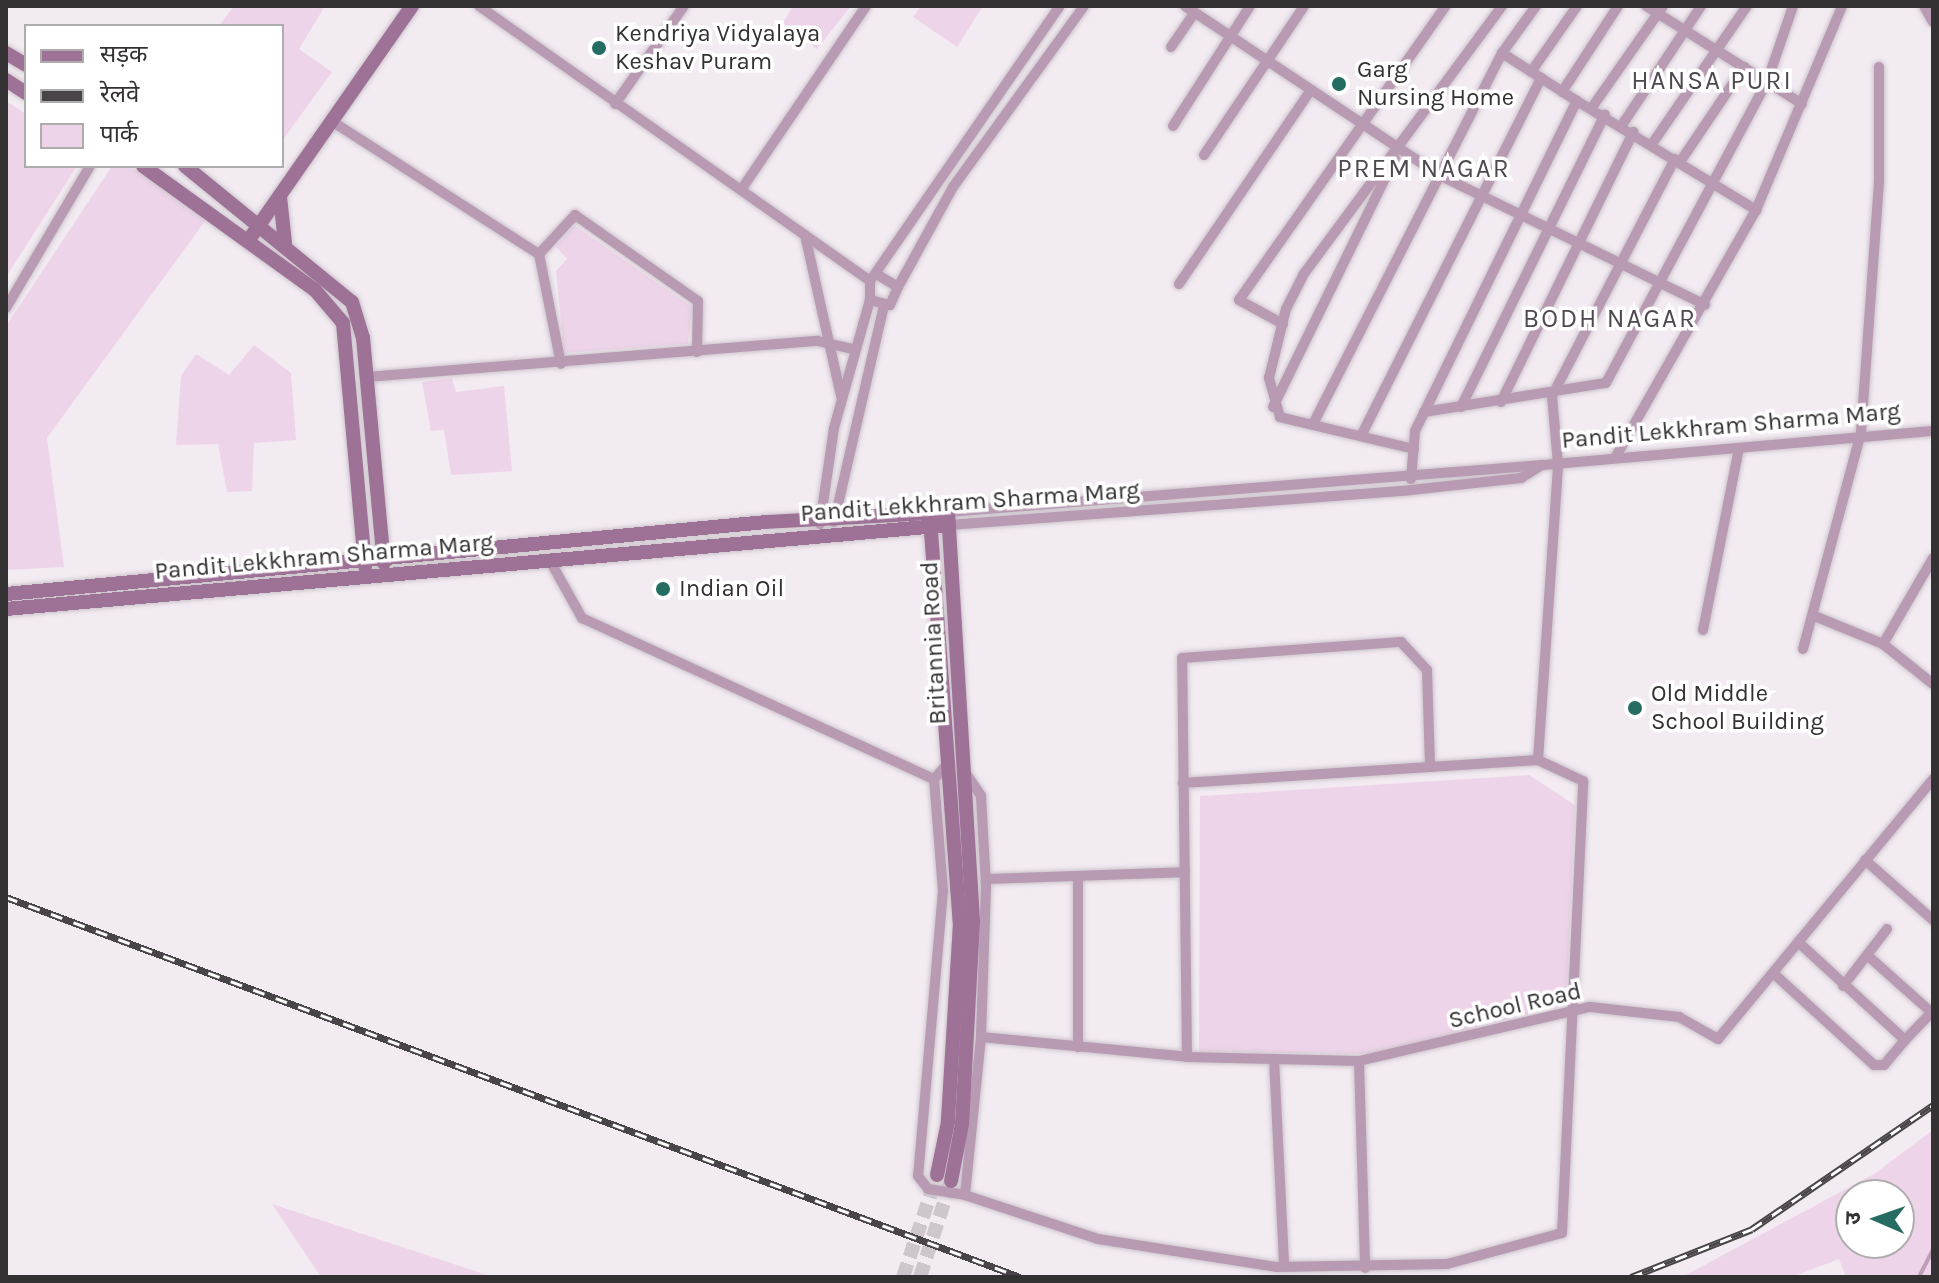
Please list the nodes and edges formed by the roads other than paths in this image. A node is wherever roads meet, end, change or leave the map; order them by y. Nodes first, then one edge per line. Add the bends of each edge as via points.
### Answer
1 (412, 6) edge
2 (479, 6) edge
3 (684, 6) edge
4 (866, 6) edge
5 (1060, 6) edge
6 (1084, 6) edge
7 (1250, 6) edge
8 (1304, 6) edge
9 (1446, 6) edge
10 (1502, 6) edge
11 (1536, 6) edge
12 (1577, 6) edge
13 (1618, 6) edge
14 (1646, 6) edge
15 (1701, 6) edge
16 (1747, 6) edge
17 (1793, 6) edge
18 (1842, 6) edge
19 (1924, 6) edge
20 (1195, 10) edge
21 (1660, 10) edge
22 (1933, 22) edge
23 (1683, 32) junction
24 (1229, 35) junction
25 (1171, 47) dead end
26 (1715, 50) junction
27 (6, 53) edge
28 (1502, 53) junction
29 (1267, 61) junction
30 (24, 64) edge
31 (1744, 67) junction
32 (1879, 67) dead end
33 (1536, 75) junction
34 (6, 80) edge
35 (1767, 82) junction
36 (1310, 91) junction
37 (24, 92) edge
38 (1562, 92) junction
39 (1577, 101) junction
40 (615, 104) junction
41 (1802, 104) junction
42 (1593, 106) junction
43 (1605, 114) junction
44 (333, 122) junction
45 (1362, 125) junction
46 (1622, 125) junction
47 (1173, 126) dead end
48 (1633, 132) junction
49 (1652, 144) junction
50 (1398, 148) junction
51 (1204, 155) dead end
52 (1678, 161) junction
53 (89, 168) edge
54 (146, 168) edge
55 (188, 168) edge
56 (1439, 175) junction
57 (1712, 182) junction
58 (741, 190) junction
59 (1479, 195) junction
60 (280, 197) junction
61 (1756, 210) junction
62 (1520, 215) junction
63 (261, 224) junction
64 (1549, 228) junction
65 (805, 235) junction
66 (248, 241) junction
67 (1579, 242) junction
68 (285, 243) junction
69 (539, 254) junction
70 (1620, 261) junction
71 (874, 278) junction
72 (1663, 283) junction
73 (1179, 284) dead end
74 (898, 287) junction
75 (870, 300) junction
76 (1705, 305) junction
77 (884, 306) junction
78 (6, 308) edge
79 (1283, 324) junction
80 (825, 342) junction
81 (853, 349) junction
82 (697, 352) junction
83 (561, 364) junction
84 (367, 377) junction
85 (1552, 396) junction
86 (841, 398) junction
87 (1501, 402) junction
88 (1273, 407) junction
89 (1461, 407) junction
90 (1424, 412) junction
91 (1313, 424) junction
92 (1933, 431) edge
93 (1861, 433) junction
94 (1361, 436) junction
95 (1414, 449) junction
96 (1739, 449) junction
97 (1615, 458) junction
98 (1558, 464) junction
99 (1542, 465) junction
100 (1411, 479) junction
101 (828, 518) junction
102 (948, 519) junction
103 (931, 520) junction
104 (827, 533) junction
105 (383, 555) junction
106 (365, 557) junction
107 (1933, 558) edge
108 (549, 559) junction
109 (385, 572) junction
110 (366, 574) junction
111 (6, 594) edge
112 (6, 609) edge
113 (1812, 615) junction
114 (1703, 630) dead end
115 (1883, 644) junction
116 (1803, 649) dead end
117 (1933, 684) edge
118 (1538, 760) junction
119 (949, 761) junction
120 (1430, 766) junction
121 (964, 770) junction
122 (934, 779) junction
123 (1933, 779) edge
124 (1183, 783) junction
125 (1865, 860) junction
126 (1185, 872) junction
127 (1078, 876) junction
128 (986, 879) junction
129 (1933, 920) edge
130 (1887, 929) dead end
131 (1798, 942) junction
132 (1867, 955) junction
133 (1773, 973) junction
134 (1843, 986) junction
135 (1572, 1010) junction
136 (1932, 1012) edge
137 (981, 1037) junction
138 (1905, 1040) junction
139 (1078, 1047) junction
140 (1187, 1057) junction
141 (1274, 1059) junction
142 (1359, 1061) junction
143 (965, 1195) junction
144 (1284, 1267) junction
145 (1365, 1268) junction

1 - 44 main road
2 - 40 street
3 - 40 street
4 - 58 street
5 - 71 street
6 - 74 street via 953,187
7 - 24 street
8 - 29 street
9 - 45 street
10 - 50 street
11 - 28 street
12 - 33 street
13 - 38 street
14 - 21 street
15 - 23 street
16 - 26 street
17 - 35 street
18 - 41 street
19 - 22 street
20 - 24 street
20 - 25 street
21 - 23 street
21 - 42 street
23 - 26 street
23 - 46 street
24 - 29 street
24 - 47 street
26 - 31 street
26 - 49 street
27 - 30 main road
28 - 33 street
28 - 56 street
29 - 36 street
29 - 51 street
31 - 35 street
31 - 52 street
32 - 93 street via 1879,180
33 - 38 street
33 - 59 street
34 - 37 main road
35 - 41 street
35 - 57 street
36 - 45 street
36 - 73 street
38 - 39 street
39 - 42 street
39 - 62 street
40 - 58 street
41 - 61 street
42 - 43 street
43 - 46 street
43 - 64 street
44 - 60 main road
44 - 69 street
45 - 50 street
45 - 79 street via 1239,300
46 - 48 street
48 - 49 street
48 - 67 street
49 - 52 street
50 - 56 street
50 - 79 street via 1303,275
50 - 88 street via 1383,194
52 - 57 street
52 - 70 street
53 - 78 street
54 - 66 main road
55 - 63 main road
56 - 59 street
56 - 91 street
57 - 61 street
57 - 72 street
58 - 65 street
59 - 62 street
59 - 94 street
60 - 63 main road
60 - 68 main road
61 - 76 street
62 - 64 street
62 - 90 street
63 - 66 main road
63 - 68 main road
64 - 67 street
64 - 89 street
65 - 71 street
65 - 80 street
66 - 106 main road via 324,298 343,323
67 - 70 street
67 - 87 street
68 - 84 main road via 352,302
69 - 82 street via 575,215 698,301
69 - 83 street
70 - 72 street
70 - 85 street
71 - 74 street
71 - 75 street
72 - 76 street
72 - 85 street via 1606,383
74 - 77 street
75 - 77 street
75 - 81 street
76 - 97 street
77 - 101 street
79 - 88 street via 1269,378
80 - 81 street
80 - 82 street
80 - 86 street
81 - 86 street
82 - 83 street
83 - 84 street
84 - 105 main road
85 - 87 street
85 - 98 street
86 - 101 street
87 - 89 street
88 - 91 street via 1280,417
89 - 90 street
90 - 95 street
91 - 94 street
92 - 93 street, Pandit Lekkhram Sharma Marg
93 - 96 street, Pandit Lekkhram Sharma Marg
93 - 113 street
94 - 95 street
95 - 100 street
96 - 97 street, Pandit Lekkhram Sharma Marg
96 - 114 street
97 - 98 street, Pandit Lekkhram Sharma Marg
98 - 99 street, Pandit Lekkhram Sharma Marg
98 - 118 street
99 - 100 street via 1522,462
99 - 102 street, Pandit Lekkhram Sharma Marg via 1521,478 1411,490
100 - 102 street
101 - 103 main road, Pandit Lekkhram Sharma Marg
101 - 104 street
101 - 105 main road, Pandit Lekkhram Sharma Marg
102 - 103 main road, Pandit Lekkhram Sharma Marg
102 - 121 main road, Britannia Road
103 - 104 main road, Pandit Lekkhram Sharma Marg
103 - 119 main road, Britannia Road
104 - 108 main road, Pandit Lekkhram Sharma Marg
105 - 106 main road, Pandit Lekkhram Sharma Marg
105 - 109 main road
106 - 110 main road
106 - 111 main road, Pandit Lekkhram Sharma Marg
107 - 115 street
108 - 109 main road, Pandit Lekkhram Sharma Marg
108 - 122 street via 582,618
109 - 110 main road, Pandit Lekkhram Sharma Marg
110 - 112 main road, Pandit Lekkhram Sharma Marg
113 - 115 street
113 - 116 street
115 - 117 street
118 - 120 street
118 - 135 street via 1573,775 1586,789
119 - 121 main road, Britannia Road via 960,923 944,1178 962,1124 973,922
119 - 122 street
120 - 124 street
120 - 124 street via 1427,670 1408,646 1389,639 1182,658
121 - 128 street via 981,796
122 - 143 street via 943,891 918,1176 928,1189
123 - 125 street, School Road
124 - 126 street
125 - 129 street
125 - 131 street, School Road
126 - 127 street
126 - 140 street
127 - 128 street
127 - 139 street
128 - 137 street
130 - 132 street
131 - 133 street, School Road
131 - 134 street
132 - 134 street
132 - 136 street
133 - 135 street, School Road via 1718,1039 1679,1017
133 - 138 street via 1874,1065 1884,1065
134 - 138 street
135 - 142 street, School Road
135 - 145 street via 1562,1233 1447,1264
136 - 138 street
137 - 139 street, School Road
137 - 143 street
139 - 140 street, School Road
140 - 141 street, School Road
141 - 142 street, School Road
141 - 144 street
142 - 145 street
143 - 144 street via 1098,1239
144 - 145 street

